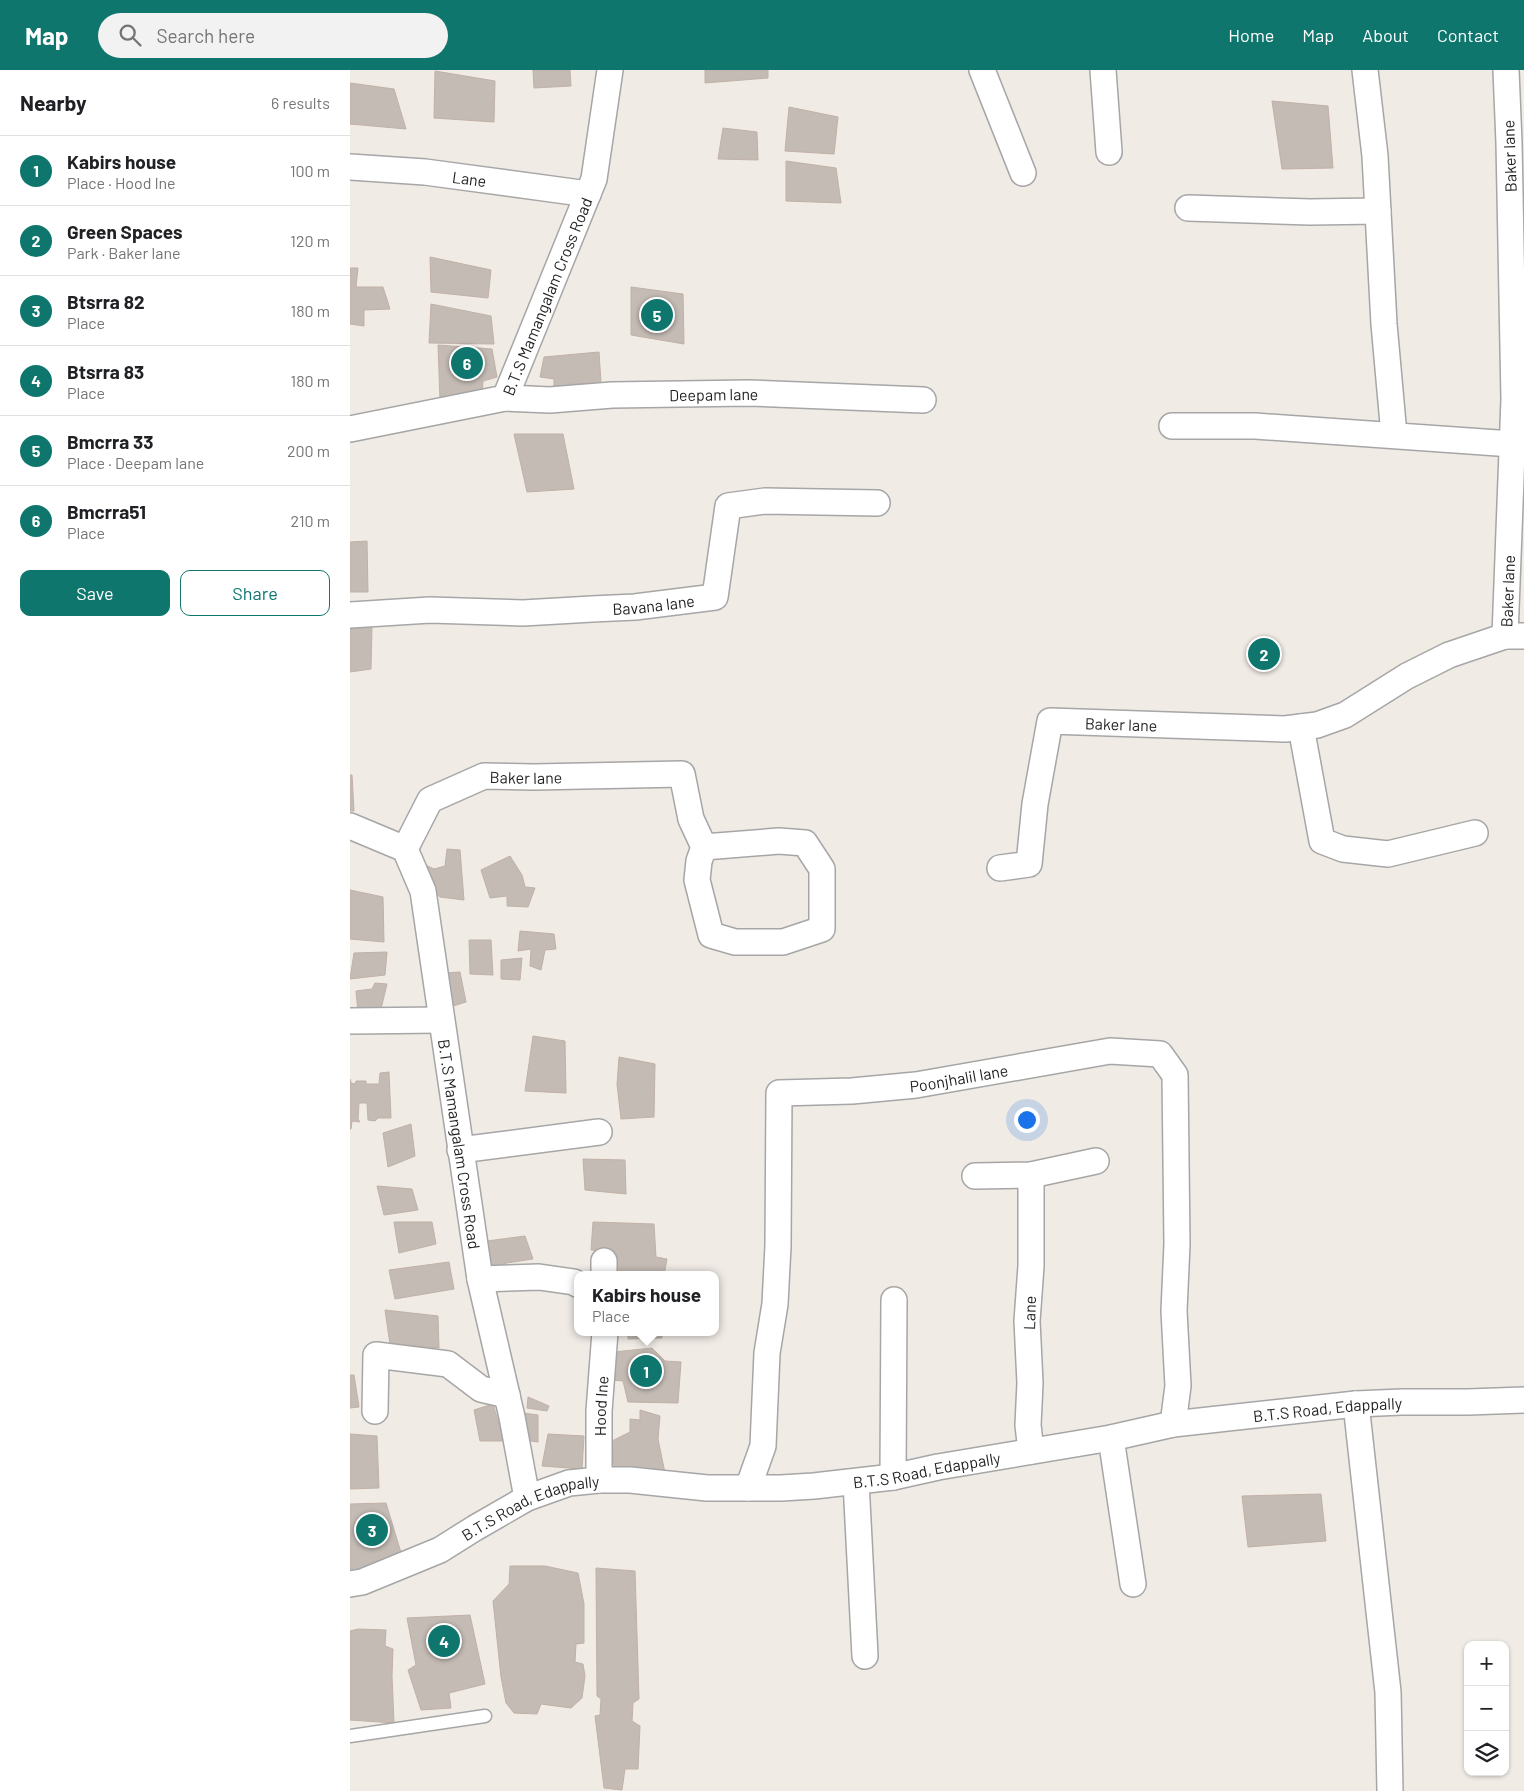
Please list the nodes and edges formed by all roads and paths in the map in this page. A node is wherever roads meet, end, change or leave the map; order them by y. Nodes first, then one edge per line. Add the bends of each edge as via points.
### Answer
1 (610, 70) edge
2 (982, 70) edge
3 (1103, 70) edge
4 (1366, 70) edge
5 (1506, 70) edge
6 (1109, 152) dead end
7 (350, 167) edge
8 (1023, 172) dead end
9 (588, 194) junction
10 (1188, 208) dead end
11 (1378, 211) junction
12 (505, 398) junction
13 (923, 400) dead end
14 (1172, 426) dead end
15 (350, 429) edge
16 (1394, 435) junction
17 (1518, 443) edge
18 (877, 502) dead end
19 (350, 615) edge
20 (1514, 636) edge
21 (1301, 727) junction
22 (350, 826) edge
23 (1474, 833) dead end
24 (704, 847) junction
25 (405, 849) junction
26 (1000, 868) dead end
27 (442, 1020) junction
28 (350, 1021) edge
29 (600, 1132) dead end
30 (460, 1150) junction
31 (1096, 1161) dead end
32 (1031, 1175) junction
33 (975, 1176) dead end
34 (480, 1279) junction
35 (574, 1282) edge
36 (894, 1300) dead end
37 (605, 1336) edge
38 (507, 1395) junction
39 (1524, 1400) edge
40 (1356, 1404) junction
41 (375, 1411) dead end
42 (1173, 1424) junction
43 (1111, 1438) junction
44 (1031, 1451) junction
45 (893, 1477) junction
46 (599, 1480) junction
47 (856, 1482) junction
48 (748, 1488) junction
49 (527, 1498) junction
50 (350, 1584) edge
51 (1133, 1584) dead end
52 (865, 1656) dead end
53 (485, 1716) dead end
54 (350, 1736) edge
55 (1390, 1791) edge

1 - 9 street, B.T.S Mamangalam Cross Road via 594,179
2 - 8 street
3 - 6 street
4 - 11 street via 1376,156
5 - 17 street, Baker lane
7 - 9 street, Lane via 425,172
9 - 12 street, B.T.S Mamangalam Cross Road
10 - 11 street
11 - 16 street
12 - 13 street, Deepam lane via 550,400 612,395 749,393
12 - 15 street, B.T.S Mamangalam Cross Road
14 - 16 street via 1255,426
16 - 17 street
17 - 20 street, Baker lane
18 - 19 street, Bavana lane via 766,501 728,506 716,597 635,607 523,612 430,610
20 - 21 street, Baker lane via 1449,655 1345,715
21 - 23 street via 1322,841 1344,849 1388,854
21 - 26 street, Baker lane via 1050,721 1035,804 1029,864
22 - 25 street
24 - 24 street via 697,880 711,935 735,942 783,942 822,929 822,869 805,843 779,841
24 - 25 street, Baker lane via 691,818 682,774 534,778 484,776 430,800
25 - 27 street, B.T.S Mamangalam Cross Road via 422,891
27 - 28 street
27 - 30 street, B.T.S Mamangalam Cross Road
29 - 30 street
30 - 34 street, B.T.S Mamangalam Cross Road
31 - 32 street
32 - 33 street
32 - 44 street, Lane via 1028,1426
34 - 35 street via 538,1277
34 - 38 street, B.T.S Mamangalam Cross Road
36 - 45 street
37 - 46 street, Hood lne via 599,1411
38 - 41 street via 480,1389 448,1364 376,1356
38 - 49 street, B.T.S Mamangalam Cross Road
39 - 40 street, B.T.S Road, Edappally
40 - 42 street, B.T.S Road, Edappally
40 - 55 street via 1388,1692
42 - 43 street, B.T.S Road, Edappally
42 - 48 street, Poonjhalil lane via 1178,1386 1174,1311 1175,1076 1160,1054 1110,1051 916,1084 852,1091 779,1093 775,1304 767,1353 763,1446
43 - 44 street, B.T.S Road, Edappally
43 - 51 street
44 - 45 street, B.T.S Road, Edappally
45 - 47 street, B.T.S Road, Edappally
46 - 48 street, B.T.S Road, Edappally
46 - 49 street, B.T.S Road, Edappally via 569,1483
47 - 48 street, B.T.S Road, Edappally
47 - 52 street
49 - 50 street, B.T.S Road, Edappally via 440,1550
53 - 54 lane

